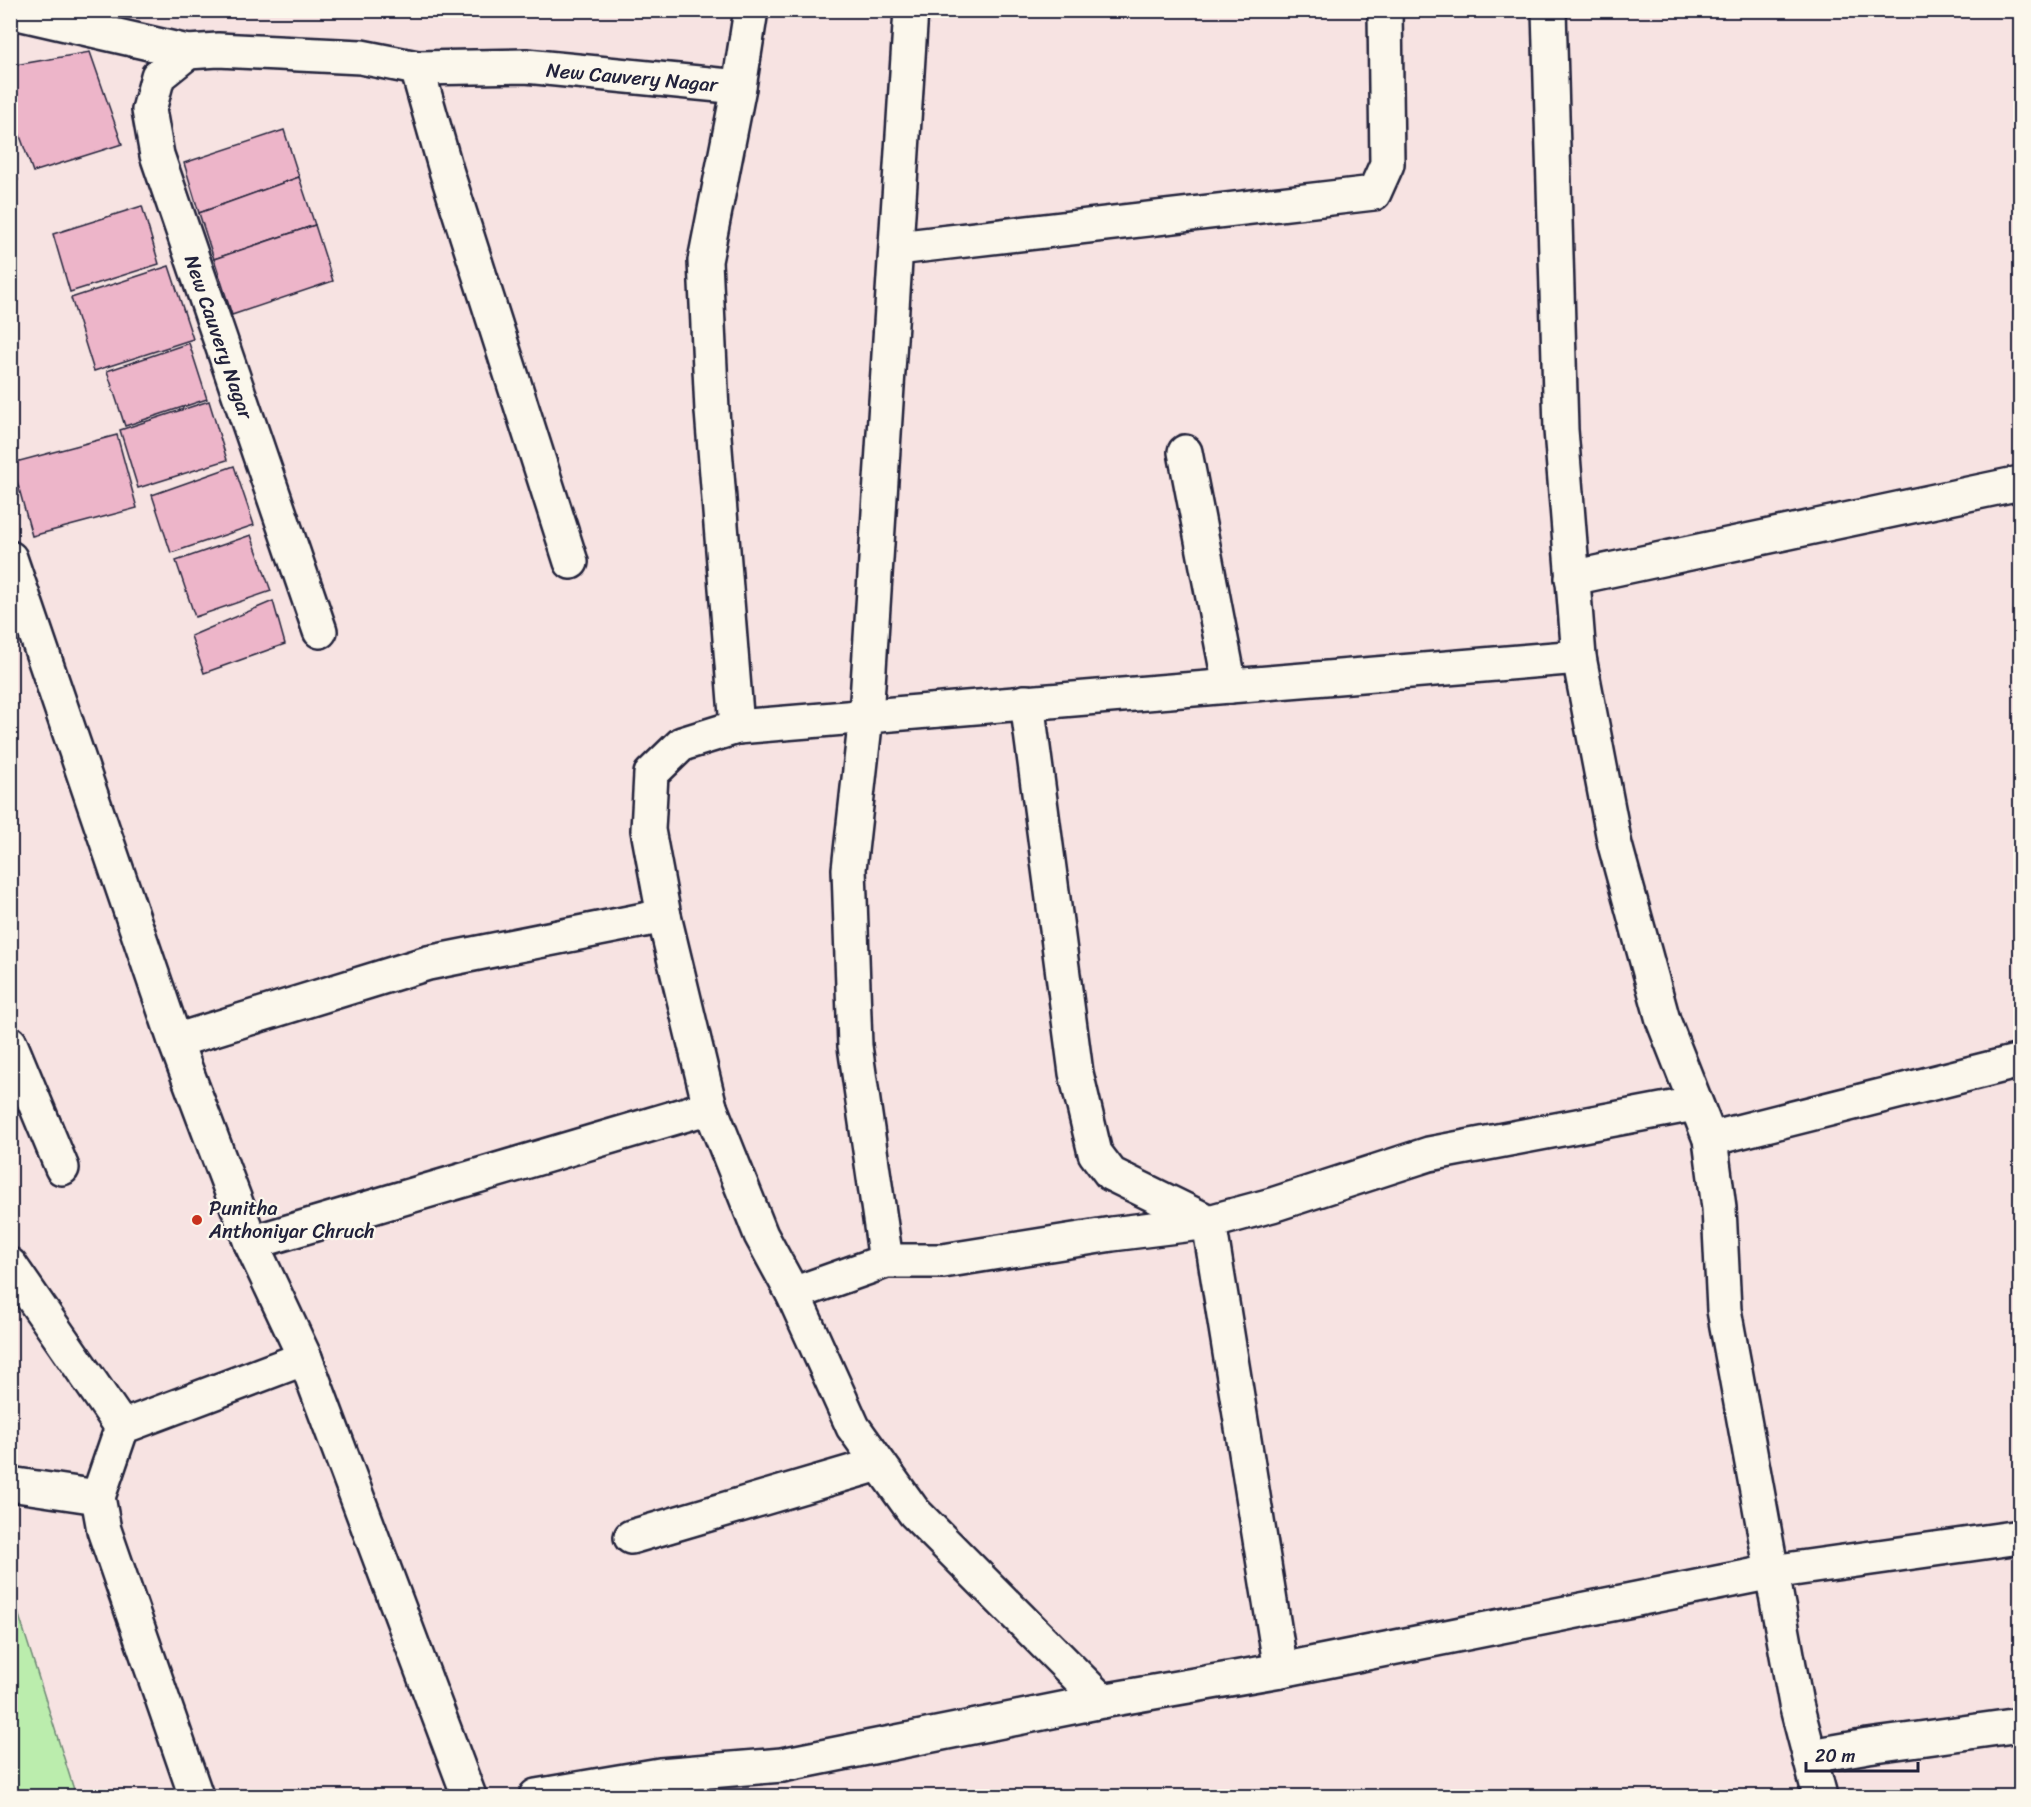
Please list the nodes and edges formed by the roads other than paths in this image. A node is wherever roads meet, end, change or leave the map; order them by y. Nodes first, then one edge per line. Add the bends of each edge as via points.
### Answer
1 (751, 10) edge
2 (911, 10) edge
3 (1385, 10) edge
4 (1549, 10) edge
5 (10, 14) edge
6 (188, 52) junction
7 (417, 68) junction
8 (739, 87) junction
9 (897, 248) junction
10 (1185, 452) dead end
11 (2020, 483) edge
12 (10, 558) edge
13 (571, 562) dead end
14 (1572, 578) junction
15 (320, 631) dead end
16 (1579, 657) junction
17 (1230, 686) junction
18 (1025, 702) junction
19 (866, 716) junction
20 (737, 727) junction
21 (664, 916) junction
22 (175, 1041) junction
23 (10, 1043) edge
24 (2020, 1061) edge
25 (1694, 1104) junction
26 (710, 1107) junction
27 (1710, 1140) junction
28 (62, 1168) dead end
29 (1209, 1222) junction
30 (251, 1243) junction
31 (886, 1261) junction
32 (10, 1265) edge
33 (793, 1294) junction
34 (305, 1358) junction
35 (122, 1427) junction
36 (879, 1464) junction
37 (10, 1484) edge
38 (98, 1497) junction
39 (630, 1537) dead end
40 (2020, 1537) edge
41 (1772, 1572) junction
42 (1281, 1670) junction
43 (1101, 1701) junction
44 (2020, 1725) edge
45 (1811, 1756) junction
46 (196, 1797) edge
47 (469, 1797) edge
48 (536, 1797) edge
49 (1820, 1797) edge

1 - 8 street
2 - 9 street
3 - 9 street via 1387,164 1374,193
4 - 14 street via 1561,430
5 - 6 street, New Cauvery Nagar
6 - 7 street, New Cauvery Nagar via 361,57
6 - 15 street, New Cauvery Nagar via 158,76 149,110 157,155
7 - 8 street, New Cauvery Nagar via 526,66
7 - 13 street
8 - 20 street via 705,261 712,411
9 - 19 street
10 - 17 street
11 - 14 street
12 - 22 street
14 - 16 street
16 - 17 street
16 - 25 street via 1615,845 1663,1020
17 - 18 street
18 - 19 street
18 - 29 street via 1076,1073 1095,1153 1111,1174
19 - 20 street
19 - 31 street via 849,869 855,1046
20 - 21 street via 682,744 651,774 648,830
21 - 22 street via 428,963
21 - 26 street
22 - 30 street
23 - 28 street
24 - 27 street
25 - 27 street
25 - 29 street via 1429,1154
26 - 30 street
26 - 33 street via 760,1234
27 - 41 street via 1719,1208 1724,1310
29 - 31 street via 943,1261
29 - 42 street
30 - 34 street
31 - 33 street
32 - 35 street
33 - 36 street via 853,1427
34 - 35 street
34 - 47 street
35 - 38 street
36 - 39 street
36 - 43 street via 914,1512
37 - 38 street
38 - 46 street via 104,1530
40 - 41 street
41 - 42 street
41 - 45 street via 1796,1704
42 - 43 street
43 - 48 street via 782,1765 660,1775
44 - 45 street
45 - 49 street

